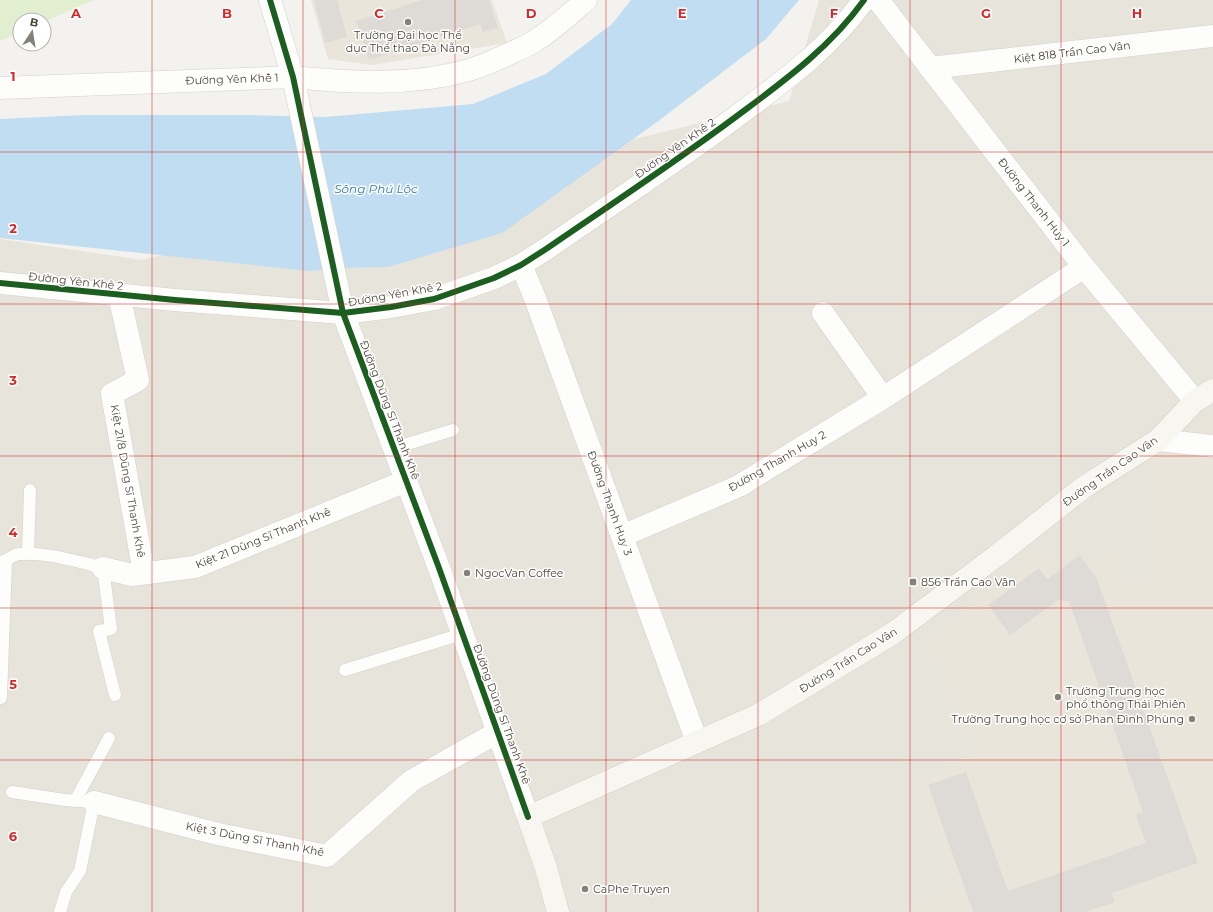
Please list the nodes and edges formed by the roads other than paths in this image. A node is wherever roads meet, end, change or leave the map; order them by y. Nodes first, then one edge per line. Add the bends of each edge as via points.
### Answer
1 (270, 0) edge
2 (586, 0) edge
3 (864, 0) edge
4 (878, 0) edge
5 (1213, 36) edge
6 (930, 68) junction
7 (293, 77) junction
8 (0, 88) edge
9 (521, 265) junction
10 (1084, 267) junction
11 (0, 283) edge
12 (119, 295) junction
13 (823, 313) dead end
14 (343, 314) junction
15 (1204, 395) edge
16 (883, 398) junction
17 (453, 430) dead end
18 (1158, 440) junction
19 (1213, 446) edge
20 (394, 448) junction
21 (406, 481) junction
22 (30, 490) dead end
23 (622, 536) junction
24 (28, 554) junction
25 (3, 562) edge
26 (103, 568) junction
27 (144, 573) junction
28 (462, 634) junction
29 (345, 670) dead end
30 (115, 695) dead end
31 (1, 698) edge
32 (498, 732) junction
33 (109, 738) dead end
34 (697, 742) junction
35 (12, 792) dead end
36 (85, 801) junction
37 (528, 817) junction
38 (60, 912) edge
39 (558, 912) edge

1 - 7 street, Đường Dũng Sĩ Thanh Khê
2 - 7 street, Đường Yên Khê 1 via 557,26 532,43 470,70 428,78 377,82
3 - 9 street, Đường Yên Khê 2 via 851,19 821,50 779,85 699,145
4 - 6 street, Đường Thanh Huy 1
5 - 6 street, Kiệt 818 Trần Cao Vân
6 - 10 street, Đường Thanh Huy 1
7 - 8 street, Đường Yên Khê 1
7 - 14 street, Đường Dũng Sĩ Thanh Khê
9 - 14 street, Đường Yên Khê 2 via 494,278 434,299
9 - 23 street, Đường Thanh Huy 3
10 - 15 street, Đường Thanh Huy 1
10 - 16 street, Đường Thanh Huy 2
11 - 12 street, Đường Yên Khê 2
12 - 14 street, Đường Yên Khê 2
12 - 27 street, Kiệt 21/8 Dũng Sĩ Thanh Khê via 138,380 112,394
13 - 16 street
14 - 20 street, Đường Dũng Sĩ Thanh Khê
15 - 18 main road, Đường Trần Cao Vân
16 - 23 street, Đường Thanh Huy 2 via 739,486
17 - 20 lane
18 - 19 street
18 - 34 main road, Đường Trần Cao Vân via 1084,487 892,634 758,715
20 - 21 street, Đường Dũng Sĩ Thanh Khê
21 - 27 street, Kiệt 21 Dũng Sĩ Thanh Khê via 195,567
21 - 28 street, Đường Dũng Sĩ Thanh Khê
22 - 24 lane
23 - 34 street, Đường Thanh Huy 3
24 - 25 lane, Kiệt 21 Dũng Sĩ Thanh Khê via 17,553
24 - 26 lane, Kiệt 21 Dũng Sĩ Thanh Khê
25 - 31 lane
26 - 27 street, Kiệt 21 Dũng Sĩ Thanh Khê via 132,575
26 - 30 lane via 111,629 99,631
28 - 29 lane
28 - 32 street, Đường Dũng Sĩ Thanh Khê
32 - 36 street, Kiệt 3 Dũng Sĩ Thanh Khê via 411,781 327,856 218,834
32 - 37 street, Đường Dũng Sĩ Thanh Khê
33 - 36 lane
34 - 37 main road, Đường Trần Cao Vân
35 - 36 lane
36 - 38 lane via 80,871 66,892
37 - 39 main road

